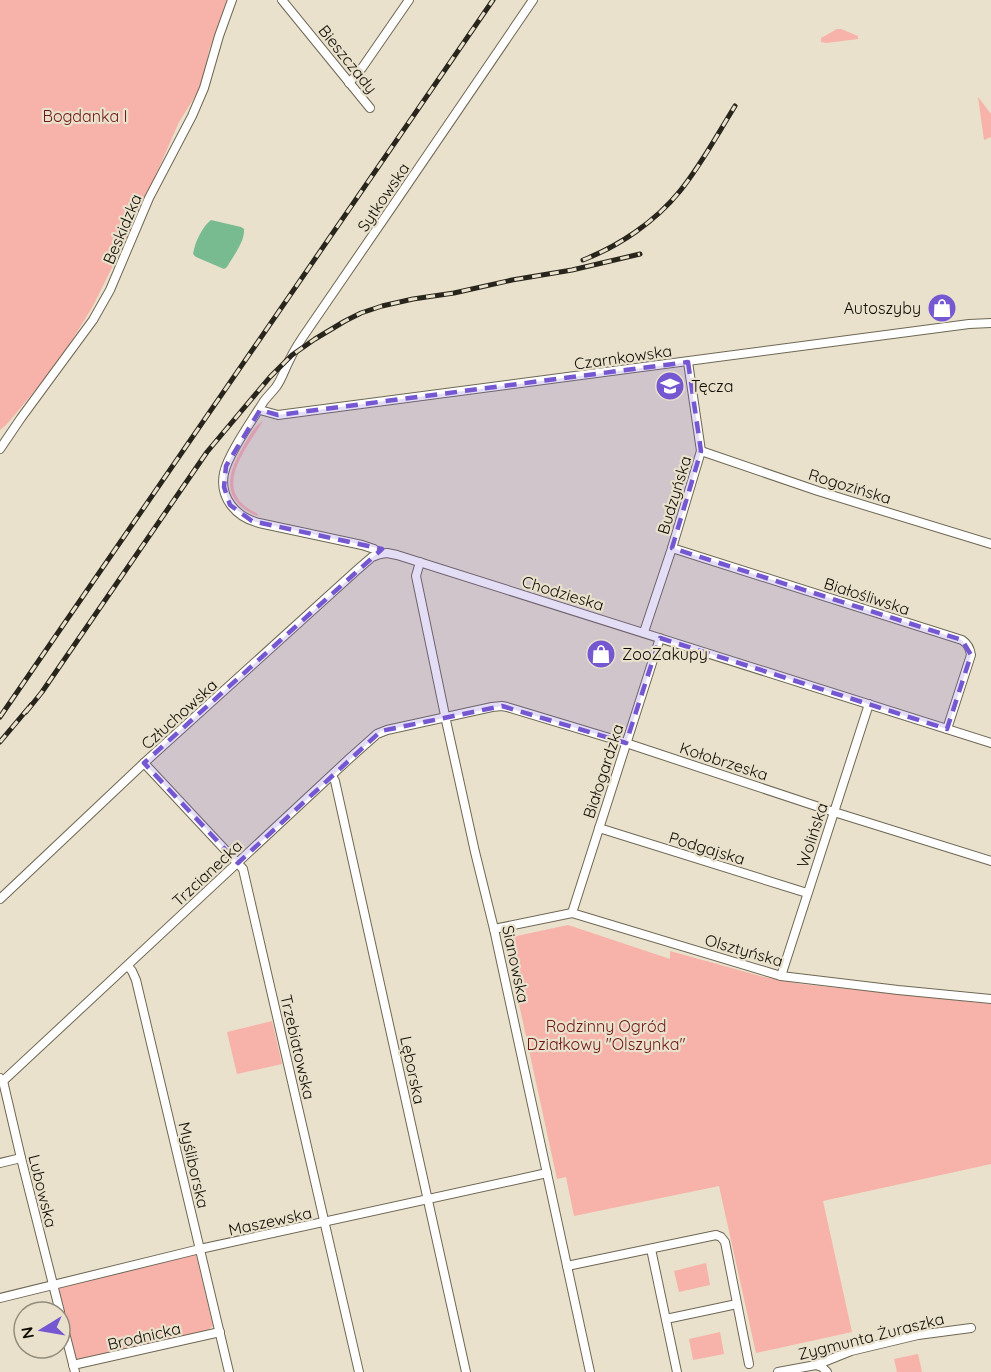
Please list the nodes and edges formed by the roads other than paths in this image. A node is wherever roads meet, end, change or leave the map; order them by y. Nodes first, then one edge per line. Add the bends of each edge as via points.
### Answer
1 (232, 0) edge
2 (282, 0) edge
3 (409, 0) edge
4 (533, 0) edge
5 (350, 83) junction
6 (370, 108) dead end
7 (991, 323) edge
8 (688, 362) junction
9 (260, 410) junction
10 (0, 449) edge
11 (701, 451) junction
12 (991, 544) edge
13 (672, 548) junction
14 (380, 554) junction
15 (420, 562) junction
16 (644, 632) junction
17 (660, 638) junction
18 (869, 704) junction
19 (446, 718) junction
20 (947, 729) junction
21 (626, 743) junction
22 (991, 743) edge
23 (144, 763) junction
24 (332, 776) junction
25 (834, 812) junction
26 (599, 828) junction
27 (991, 861) edge
28 (238, 863) junction
29 (807, 894) junction
30 (0, 898) edge
31 (572, 913) junction
32 (494, 929) junction
33 (128, 966) junction
34 (781, 976) junction
35 (991, 999) edge
36 (2, 1079) edge
37 (21, 1158) junction
38 (0, 1163) edge
39 (547, 1173) junction
40 (428, 1199) junction
41 (324, 1223) junction
42 (200, 1249) junction
43 (651, 1249) junction
44 (567, 1266) junction
45 (52, 1284) junction
46 (0, 1298) edge
47 (56, 1300) edge
48 (737, 1304) junction
49 (666, 1319) junction
50 (971, 1328) dead end
51 (220, 1332) junction
52 (749, 1364) dead end
53 (816, 1365) junction
54 (74, 1369) edge
55 (230, 1372) edge
56 (359, 1372) edge
57 (466, 1372) edge
58 (590, 1372) edge
59 (677, 1372) edge
60 (778, 1372) edge
61 (827, 1372) edge

1 - 10 street, Beskidzka via 204,88 149,198 110,290 93,320
2 - 5 street, Bieszczady
3 - 5 street
4 - 9 street, Sytkowska via 308,330
5 - 6 street, Bieszczady
7 - 8 street, Czarnkowska
8 - 9 street, Czarnkowska via 278,416
8 - 11 street, Budzyńska
9 - 14 street, Chodzieska via 226,466 225,495 231,505 252,521 362,545
11 - 12 street, Rogozińska
11 - 13 street, Budzyńska
13 - 16 street, Budzyńska
13 - 20 street, Białośliwska via 962,640 971,655
14 - 15 street, Chodzieska
14 - 23 street, Człuchowska via 357,570
15 - 16 street, Chodzieska
15 - 19 street, Sianowska via 416,576
16 - 17 street, Chodzieska
17 - 18 street, Chodzieska
17 - 21 street, Białogardzka
18 - 20 street, Chodzieska
18 - 25 street, Wolińska
19 - 21 street, Kołobrzeska via 502,706
19 - 24 street, Trzcianecka via 377,734
19 - 32 street, Sianowska
20 - 22 street, Chodzieska
21 - 25 street, Kołobrzeska
21 - 26 street, Białogardzka
23 - 28 street, Trzebiatowska
23 - 30 street, Człuchowska
24 - 28 street, Trzcianecka
24 - 40 street, Lęborska
25 - 27 street, Kołobrzeska
25 - 29 street, Wolińska
26 - 29 street, Podgajska
26 - 31 street, Białogardzka
28 - 33 street, Trzcianecka
28 - 41 street, Trzebiatowska via 243,869
29 - 34 street, Wolińska
31 - 32 street, Olsztyńska
31 - 34 street, Olsztyńska
32 - 39 street, Sianowska
33 - 36 street, Trzcianecka
33 - 42 street, Myśliborska via 136,980
34 - 35 street, Olsztyńska
36 - 37 street, Lubowska
37 - 38 street
37 - 45 street, Lubowska
39 - 40 street, Maszewska
39 - 44 street, Sianowska
40 - 41 street, Maszewska
40 - 57 street, Lęborska
41 - 42 street, Maszewska
41 - 56 street, Trzebiatowska
42 - 45 street, Maszewska
42 - 51 street, Myśliborska
43 - 44 street
43 - 48 street via 721,1237
43 - 49 street
44 - 58 street, Sianowska
45 - 46 street, Maszewska
45 - 47 street, Lubowska
48 - 49 street
48 - 52 street
49 - 59 street
50 - 53 street, Zygmunta Żuraszka via 918,1335 851,1351
51 - 54 street, Brodnicka
51 - 55 street, Myśliborska
53 - 60 street, Zygmunta Żuraszka
53 - 61 street

